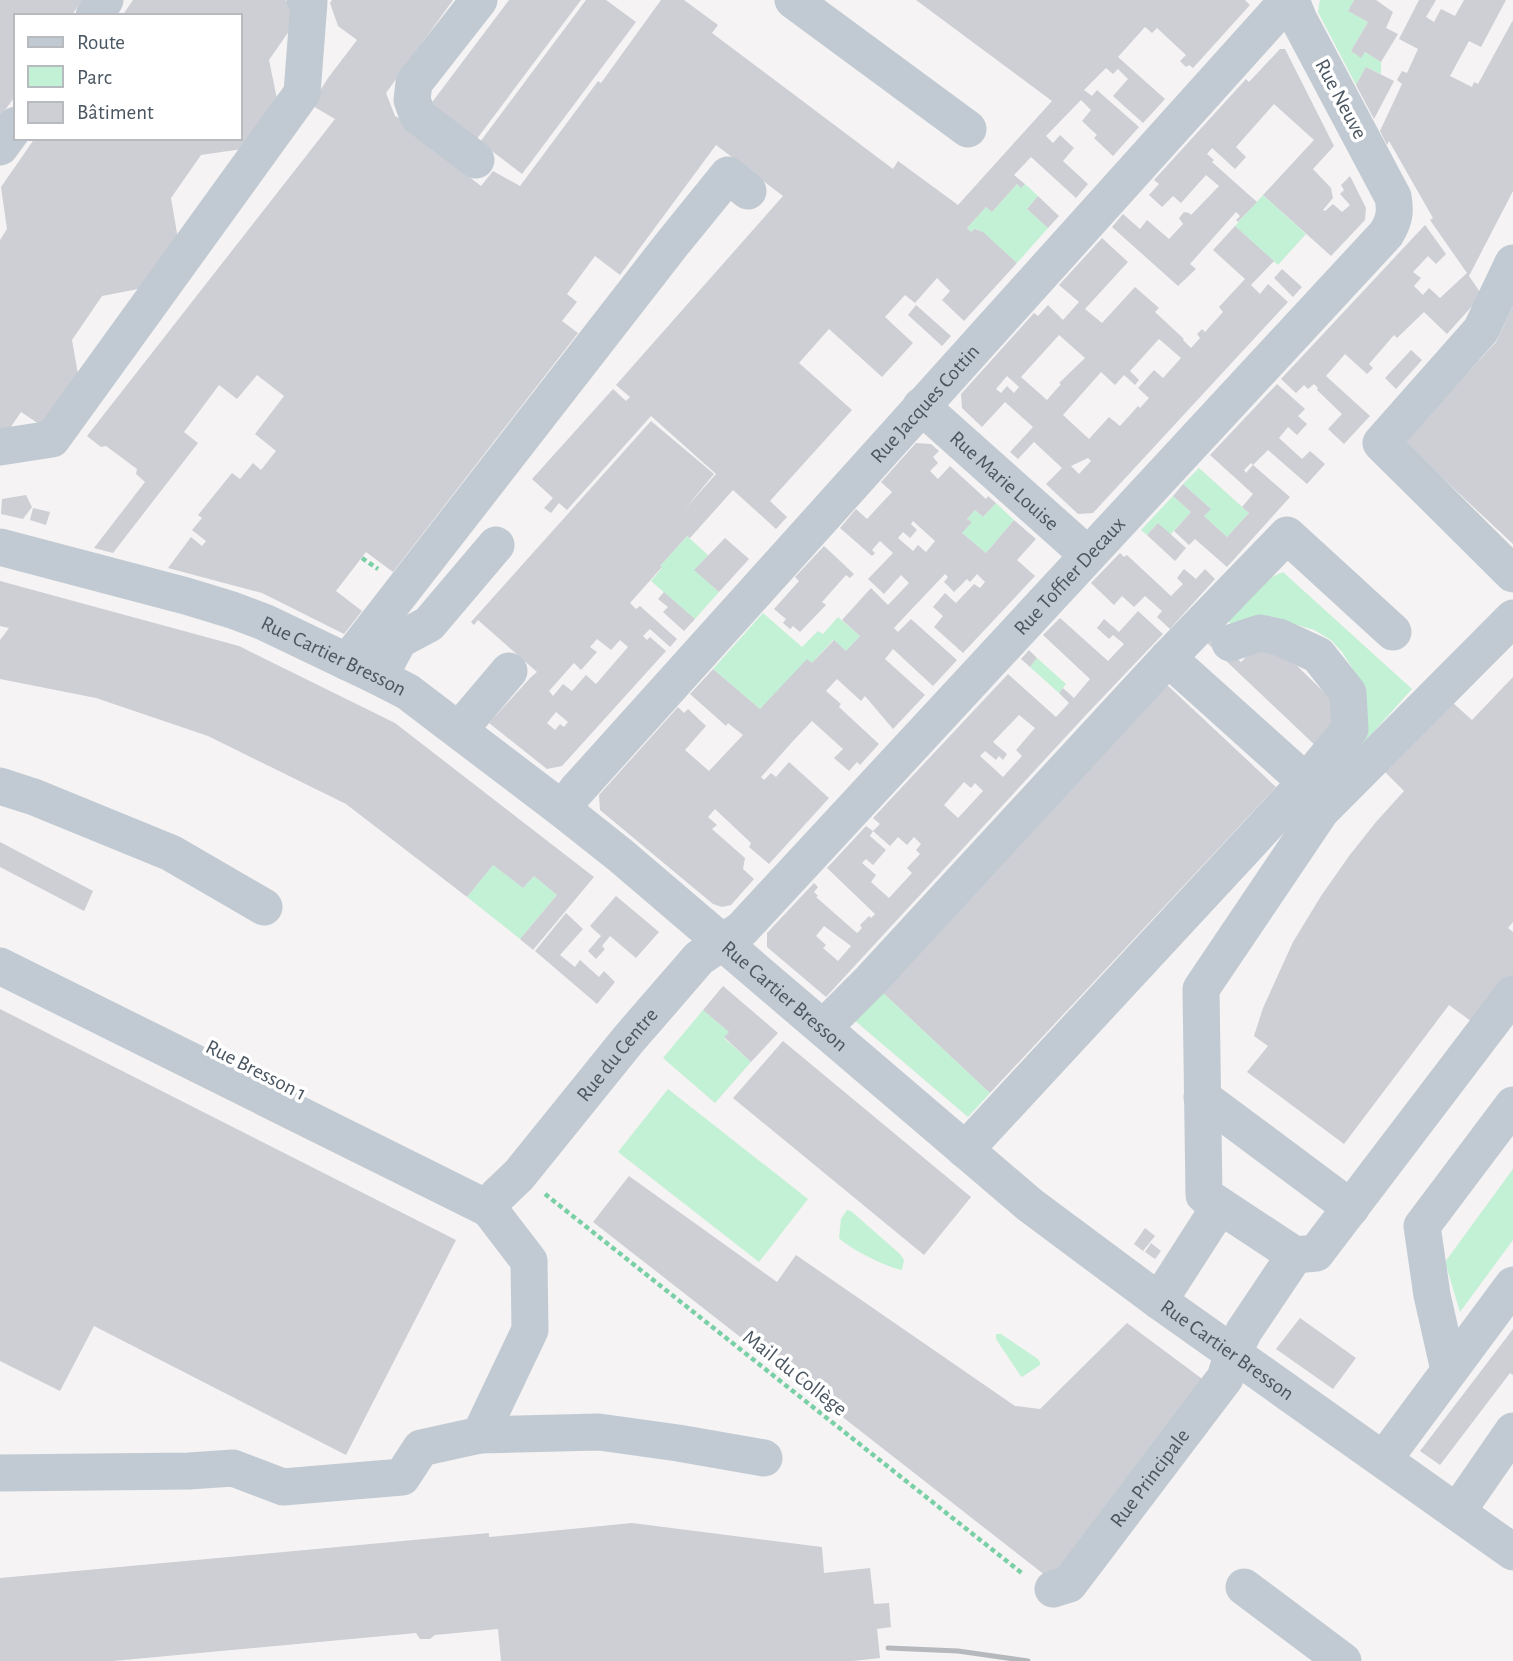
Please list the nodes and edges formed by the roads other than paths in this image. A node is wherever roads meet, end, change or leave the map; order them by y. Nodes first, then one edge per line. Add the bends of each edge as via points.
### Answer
1 (305, 0) edge
2 (479, 0) edge
3 (793, 0) edge
4 (1289, 0) edge
5 (14, 128) edge
6 (968, 130) dead end
7 (0, 147) edge
8 (476, 160) dead end
9 (748, 191) dead end
10 (1393, 197) joint
11 (1513, 263) edge
12 (921, 406) junction
13 (0, 447) edge
14 (496, 545) dead end
15 (0, 547) edge
16 (1088, 555) junction
17 (1513, 574) edge
18 (1513, 618) edge
19 (1393, 632) dead end
20 (1230, 643) dead end
21 (1168, 658) junction
22 (363, 669) junction
23 (509, 671) dead end
24 (459, 730) junction
25 (1306, 782) junction
26 (0, 786) edge
27 (562, 809) junction
28 (264, 907) dead end
29 (0, 939) edge
30 (722, 942) junction
31 (0, 965) edge
32 (1513, 994) edge
33 (823, 1028) junction
34 (1202, 1097) junction
35 (1513, 1105) edge
36 (965, 1150) junction
37 (519, 1175) junction
38 (1220, 1206) junction
39 (1351, 1208) junction
40 (489, 1209) junction
41 (1295, 1255) junction
42 (1513, 1284) edge
43 (1159, 1301) junction
44 (1233, 1353) junction
45 (1449, 1370) junction
46 (480, 1435) junction
47 (1510, 1442) edge
48 (764, 1458) dead end
49 (1384, 1459) junction
50 (0, 1473) edge
51 (1457, 1512) junction
52 (1513, 1552) edge
53 (1244, 1587) dead end
54 (1054, 1589) road end
55 (1343, 1661) edge

1 - 13 street via 309,2 302,93 52,439
2 - 8 street via 414,83 412,100 418,116
3 - 6 street
4 - 10 street, Rue Neuve
4 - 12 street, Rue Jacques Cottin
5 - 7 street
9 - 22 street via 727,175 664,254
10 - 16 street, Rue Toffier Decaux via 1392,225 1378,244
11 - 17 street via 1481,330 1381,443
12 - 16 street, Rue Marie Louise
12 - 27 street, Rue Jacques Cottin
14 - 22 street via 429,624 399,640
15 - 22 street, Rue Cartier Bresson via 232,610
16 - 30 street, Rue Toffier Decaux via 743,929
18 - 34 street via 1321,811 1201,989
19 - 21 street via 1287,535
20 - 25 street via 1260,633 1279,637 1318,654 1348,693 1350,729
21 - 25 street
21 - 33 street
22 - 24 street, Rue Cartier Bresson via 408,692
23 - 24 street
24 - 27 street, Rue Cartier Bresson
25 - 36 street
26 - 28 street via 171,853
27 - 30 street, Rue Cartier Bresson
29 - 37 street, Rue Bresson 1 via 454,1172
30 - 33 street, Rue Cartier Bresson
30 - 37 street, Rue du Centre via 692,966
31 - 40 street
32 - 39 street
33 - 36 street, Rue Cartier Bresson
34 - 38 street via 1203,1195
34 - 39 street
35 - 45 street via 1422,1226
36 - 43 street, Rue Cartier Bresson
37 - 40 street, Rue du Centre
38 - 41 street
38 - 43 street
39 - 41 street via 1316,1253
40 - 46 street via 529,1261 530,1330
41 - 44 street, Rue Principale
42 - 45 street
43 - 44 street, Rue Cartier Bresson
44 - 49 street, Rue Cartier Bresson
44 - 54 street, Rue Principale via 1225,1378 1069,1584
45 - 49 street
46 - 48 street via 599,1432
46 - 50 street via 421,1448 402,1477 283,1487 233,1468
47 - 51 street
49 - 51 street, Rue Cartier Bresson
51 - 52 street, Rue Cartier Bresson
53 - 55 street

